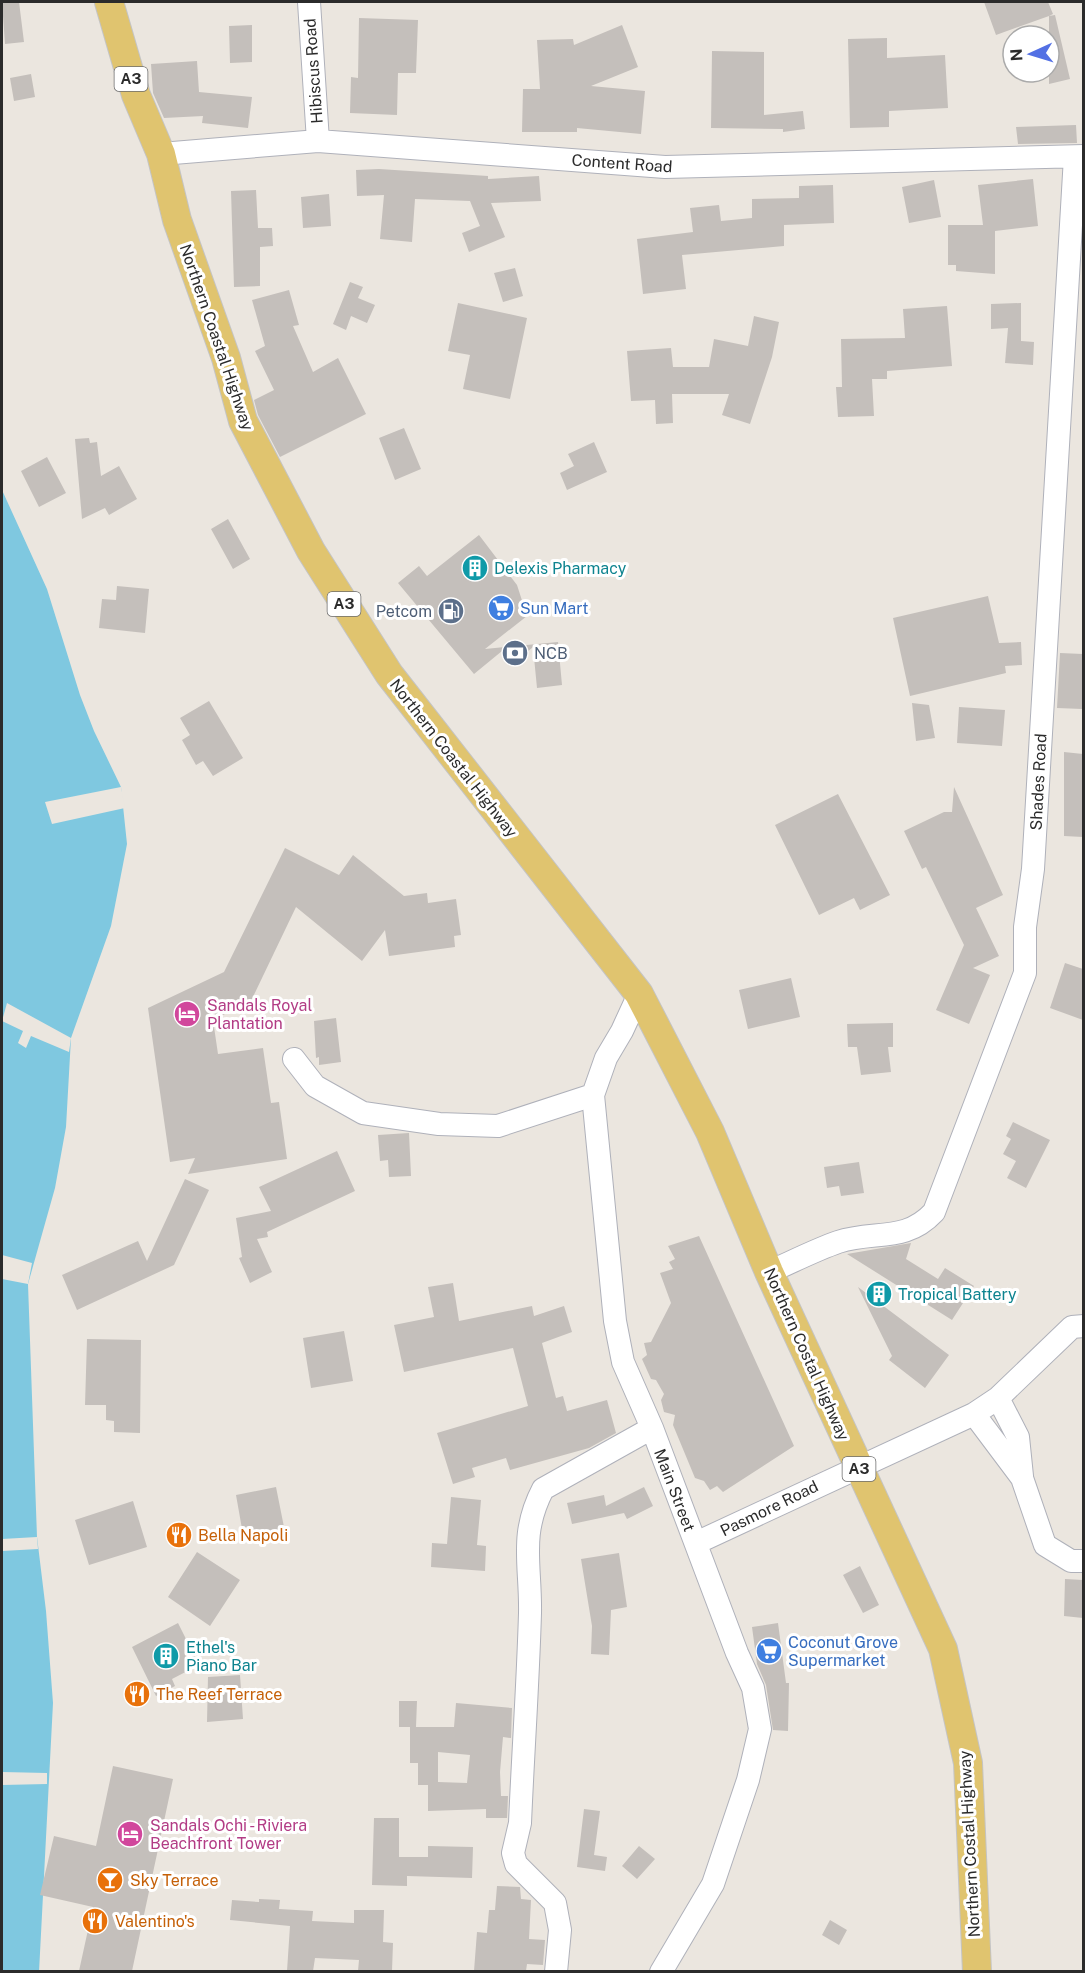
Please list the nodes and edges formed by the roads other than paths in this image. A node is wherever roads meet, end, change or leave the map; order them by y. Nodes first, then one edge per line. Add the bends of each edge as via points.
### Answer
1 (109, 2) edge
2 (309, 2) edge
3 (318, 141) junction
4 (161, 154) junction
5 (1079, 157) edge
6 (639, 994) junction
7 (294, 1059) dead end
8 (593, 1095) junction
9 (769, 1272) junction
10 (1083, 1326) edge
11 (998, 1398) junction
12 (974, 1413) junction
13 (652, 1428) junction
14 (857, 1466) junction
15 (1022, 1478) junction
16 (696, 1543) junction
17 (1083, 1561) edge
18 (555, 1971) edge
19 (661, 1971) edge
20 (977, 1971) edge

1 - 4 main road, Northern Coastal Highway / A3 via 136,95
2 - 3 street, Hibiscus Road
3 - 4 street, Content Road
3 - 5 street, Content Road via 665,167
4 - 6 main road, Northern Coastal Highway / A3 via 177,220 226,358 243,421 311,551 389,674
5 - 9 street, Shades Road via 1033,869 1025,927 1025,974 934,1212 921,1226 902,1233 838,1242
6 - 8 street, Main Street via 606,1058
6 - 9 main road, Northern Costal Highway / A3 via 710,1132
7 - 8 street via 315,1086 363,1113 439,1124 498,1126
8 - 13 street, Main Street via 615,1321 623,1362
9 - 14 main road, Northern Costal Highway / A3
10 - 11 street, Pasmore Road via 1072,1327
11 - 12 street, Pasmore Road
11 - 15 street via 1018,1437
12 - 14 street, Pasmore Road
12 - 15 street
13 - 16 street, Main Street
13 - 18 street via 543,1489 526,1541 529,1624 519,1823 513,1853 516,1864 555,1903 560,1930
14 - 16 street, Pasmore Road
14 - 20 main road, Northern Costal Highway / A3 via 943,1649 968,1763
15 - 17 street via 1045,1545 1071,1561
16 - 19 street, Main Street via 753,1688 760,1729 748,1780 712,1884

